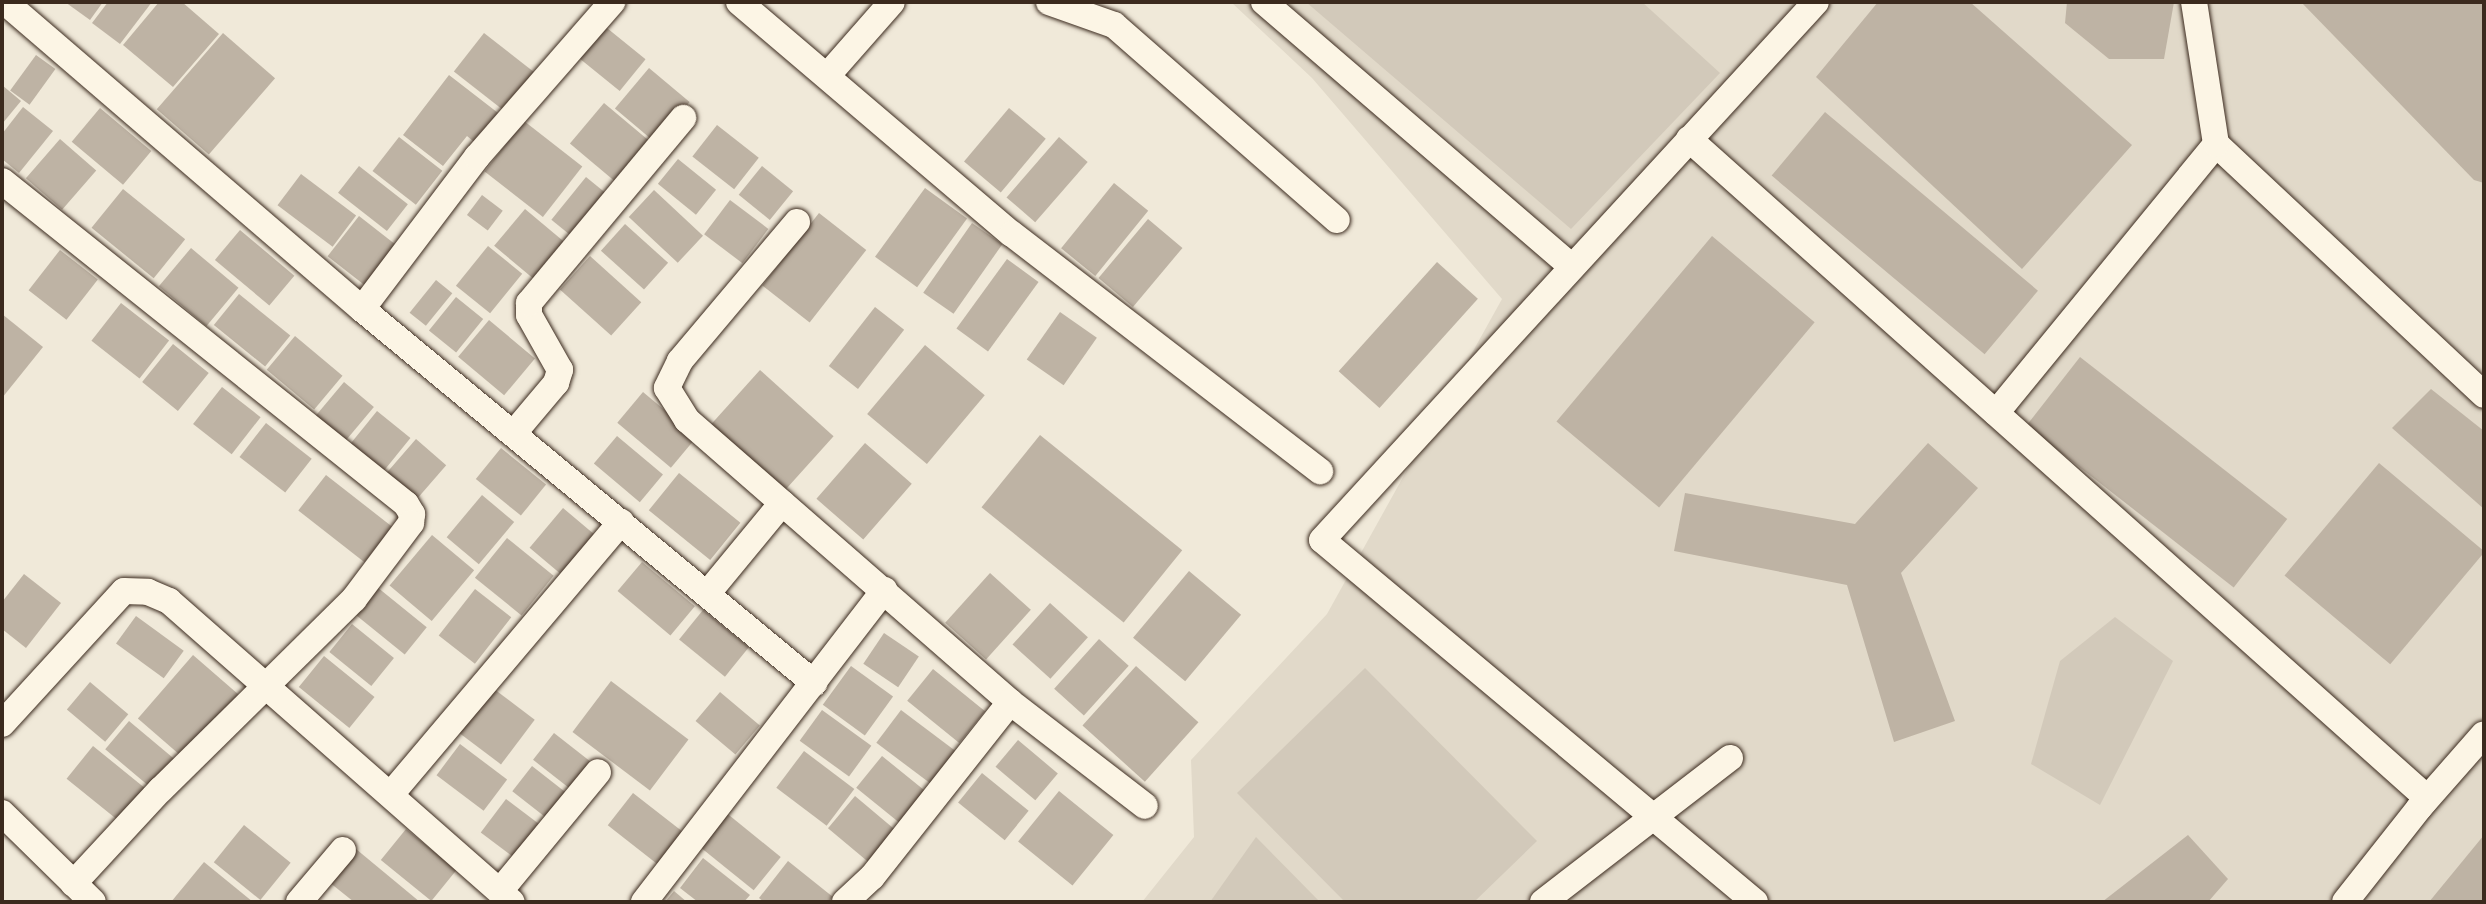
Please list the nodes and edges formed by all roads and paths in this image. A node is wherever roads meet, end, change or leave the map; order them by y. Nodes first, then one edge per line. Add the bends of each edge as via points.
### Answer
1 (5, 2) edge
2 (612, 2) edge
3 (739, 2) edge
4 (891, 2) edge
5 (1049, 2) edge
6 (1264, 2) edge
7 (1816, 2) edge
8 (2194, 2) edge
9 (827, 76) junction
10 (683, 118) dead end
11 (1689, 139) junction
12 (2216, 144) junction
13 (2, 181) edge
14 (1338, 220) dead end
15 (797, 222) dead end
16 (1572, 267) junction
17 (362, 309) junction
18 (2484, 395) edge
19 (1996, 413) junction
20 (513, 434) junction
21 (1320, 471) dead end
22 (782, 503) junction
23 (621, 522) junction
24 (884, 590) junction
25 (707, 594) junction
26 (814, 683) junction
27 (266, 686) junction
28 (1010, 702) junction
29 (2, 724) edge
30 (2484, 734) edge
31 (1730, 758) dead end
32 (598, 772) dead end
33 (392, 793) junction
34 (1144, 806) dead end
35 (2419, 808) junction
36 (2, 813) edge
37 (1650, 817) junction
38 (343, 850) dead end
39 (73, 884) junction
40 (506, 897) edge
41 (93, 902) edge
42 (299, 902) edge
43 (644, 902) edge
44 (845, 902) edge
45 (1543, 902) edge
46 (1755, 902) edge
47 (2345, 902) edge

1 - 17 street
2 - 17 street via 477,157
3 - 9 street
4 - 9 street
5 - 14 street via 1114,25
6 - 16 street
7 - 11 street
8 - 12 street
9 - 21 street via 1012,234
10 - 20 street via 529,303 529,315 559,370 556,383
11 - 16 street
11 - 19 street
12 - 18 street
12 - 19 street
13 - 27 street via 406,504 412,514 411,523 354,599
15 - 22 street via 680,361 667,388 687,420
16 - 37 street via 1322,540
17 - 20 street
19 - 35 street via 2427,797
20 - 23 street
22 - 24 street
22 - 25 street
23 - 25 street
23 - 33 street
24 - 26 street
24 - 28 street
25 - 26 street
26 - 43 street
27 - 29 street via 169,601 148,592 124,591
27 - 33 street
27 - 39 street
28 - 34 street
28 - 44 street via 872,877
30 - 35 street
31 - 37 street
32 - 40 street
33 - 40 street
35 - 47 street
36 - 39 street
37 - 45 street
37 - 46 street
38 - 42 street
39 - 41 street

